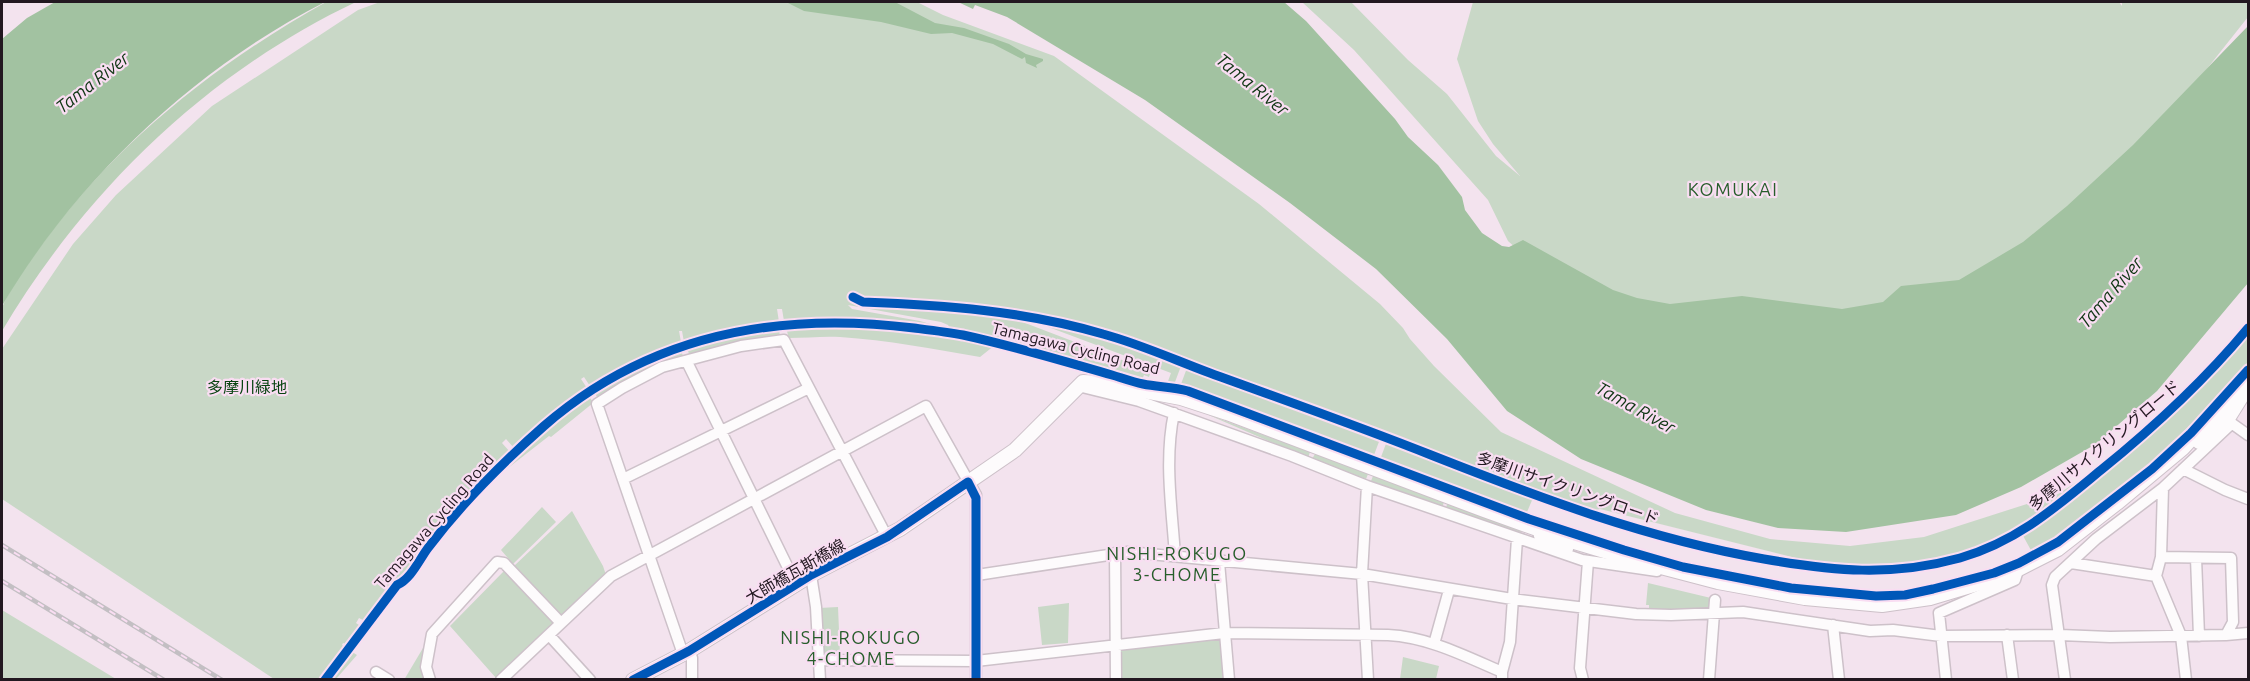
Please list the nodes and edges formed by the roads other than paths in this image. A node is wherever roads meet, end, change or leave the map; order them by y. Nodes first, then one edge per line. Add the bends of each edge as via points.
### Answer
1 (687, 362) junction
2 (2248, 377) edge
3 (1078, 386) junction
4 (2248, 387) edge
5 (809, 388) junction
6 (1174, 413) junction
7 (2229, 421) junction
8 (721, 431) junction
9 (2248, 435) edge
10 (842, 451) junction
11 (2179, 451) junction
12 (2183, 469) junction
13 (623, 479) junction
14 (968, 482) junction
15 (1367, 486) junction
16 (2163, 488) junction
17 (754, 498) junction
18 (2248, 499) edge
19 (1538, 529) junction
20 (887, 537) junction
21 (1517, 539) junction
22 (1114, 553) junction
23 (650, 556) junction
24 (1175, 556) junction
25 (2161, 557) junction
26 (2196, 558) junction
27 (1588, 561) junction
28 (1219, 562) junction
29 (2071, 563) junction
30 (1660, 567) junction
31 (2018, 570) junction
32 (1362, 574) junction
33 (811, 575) junction
34 (977, 575) junction
35 (2157, 576) junction
36 (796, 584) junction
37 (1449, 590) junction
38 (1512, 599) junction
39 (1715, 600) dead end
40 (1584, 609) junction
41 (1714, 613) junction
42 (561, 623) junction
43 (1833, 625) junction
44 (1224, 633) junction
45 (2248, 633) edge
46 (2060, 634) junction
47 (549, 635) junction
48 (2007, 635) junction
49 (2226, 635) junction
50 (1365, 636) junction
51 (1941, 636) junction
52 (2181, 636) junction
53 (2199, 636) junction
54 (1434, 644) junction
55 (1116, 645) junction
56 (686, 653) junction
57 (820, 660) junction
58 (976, 661) junction
59 (375, 672) dead end
60 (1502, 676) edge
61 (505, 678) edge
62 (389, 680) edge
63 (430, 680) edge
64 (590, 680) edge
65 (633, 680) edge
66 (692, 680) edge
67 (820, 680) edge
68 (976, 680) edge
69 (1116, 680) edge
70 (1229, 680) edge
71 (1368, 680) edge
72 (1583, 680) edge
73 (1709, 680) edge
74 (1839, 680) edge
75 (1946, 680) edge
76 (2013, 680) edge
77 (2066, 680) edge
78 (2186, 680) edge

1 - 5 street via 741,346 784,339
1 - 8 street
1 - 13 street via 654,371 597,404
2 - 11 street
3 - 6 street
3 - 14 street, 大師橋瓦斯橋線 via 1015,450
3 - 19 street via 1088,381 1181,398
4 - 7 street
5 - 8 street
5 - 10 street
6 - 15 street
6 - 24 street via 1170,434
7 - 9 street
7 - 11 street via 2186,452
7 - 12 street
8 - 13 street
8 - 17 street
10 - 14 street via 926,406
10 - 17 street
10 - 20 street
11 - 31 street via 2058,549
12 - 16 street
12 - 18 street
13 - 23 street
14 - 20 street, 大師橋瓦斯橋線
14 - 34 street via 976,498
15 - 21 street
15 - 32 street
16 - 25 street
16 - 29 street
17 - 23 street
17 - 36 street
19 - 27 street via 1539,536 1587,557
19 - 30 street
20 - 33 street, 大師橋瓦斯橋線
21 - 27 street
21 - 38 street
22 - 24 street
22 - 34 street
22 - 55 street
23 - 42 street via 611,576
23 - 56 street
24 - 28 street
25 - 26 street
25 - 35 street
26 - 49 street via 2231,558 2233,622
26 - 53 street
27 - 30 street via 1657,572
27 - 40 street
28 - 32 street
28 - 44 street
29 - 35 street
29 - 46 street via 2050,584
30 - 31 street via 1805,598 1882,605 1930,598
31 - 51 street via 2015,580 1939,613
32 - 37 street
32 - 50 street
33 - 36 street, 大師橋瓦斯橋線
33 - 57 street
34 - 58 street
35 - 52 street
36 - 56 street, 大師橋瓦斯橋線
37 - 38 street
37 - 54 street
38 - 40 street
38 - 60 street via 1510,642
39 - 41 street
40 - 41 street via 1671,615
40 - 72 street via 1580,668
41 - 43 street via 1743,612
41 - 73 street
42 - 47 street
42 - 63 street via 504,563 497,562 432,634 426,666
43 - 51 street
43 - 74 street
44 - 50 street
44 - 55 street
44 - 70 street
45 - 49 street
46 - 48 street
46 - 52 street
46 - 77 street
47 - 61 street
47 - 64 street
48 - 51 street
48 - 76 street
49 - 53 street
50 - 54 street via 1410,636
50 - 71 street
51 - 75 street
52 - 53 street
52 - 78 street
54 - 60 street
55 - 58 street
55 - 69 street
56 - 65 street, 大師橋瓦斯橋線
56 - 66 street via 692,658
57 - 58 street
57 - 67 street
58 - 68 street
59 - 62 street

